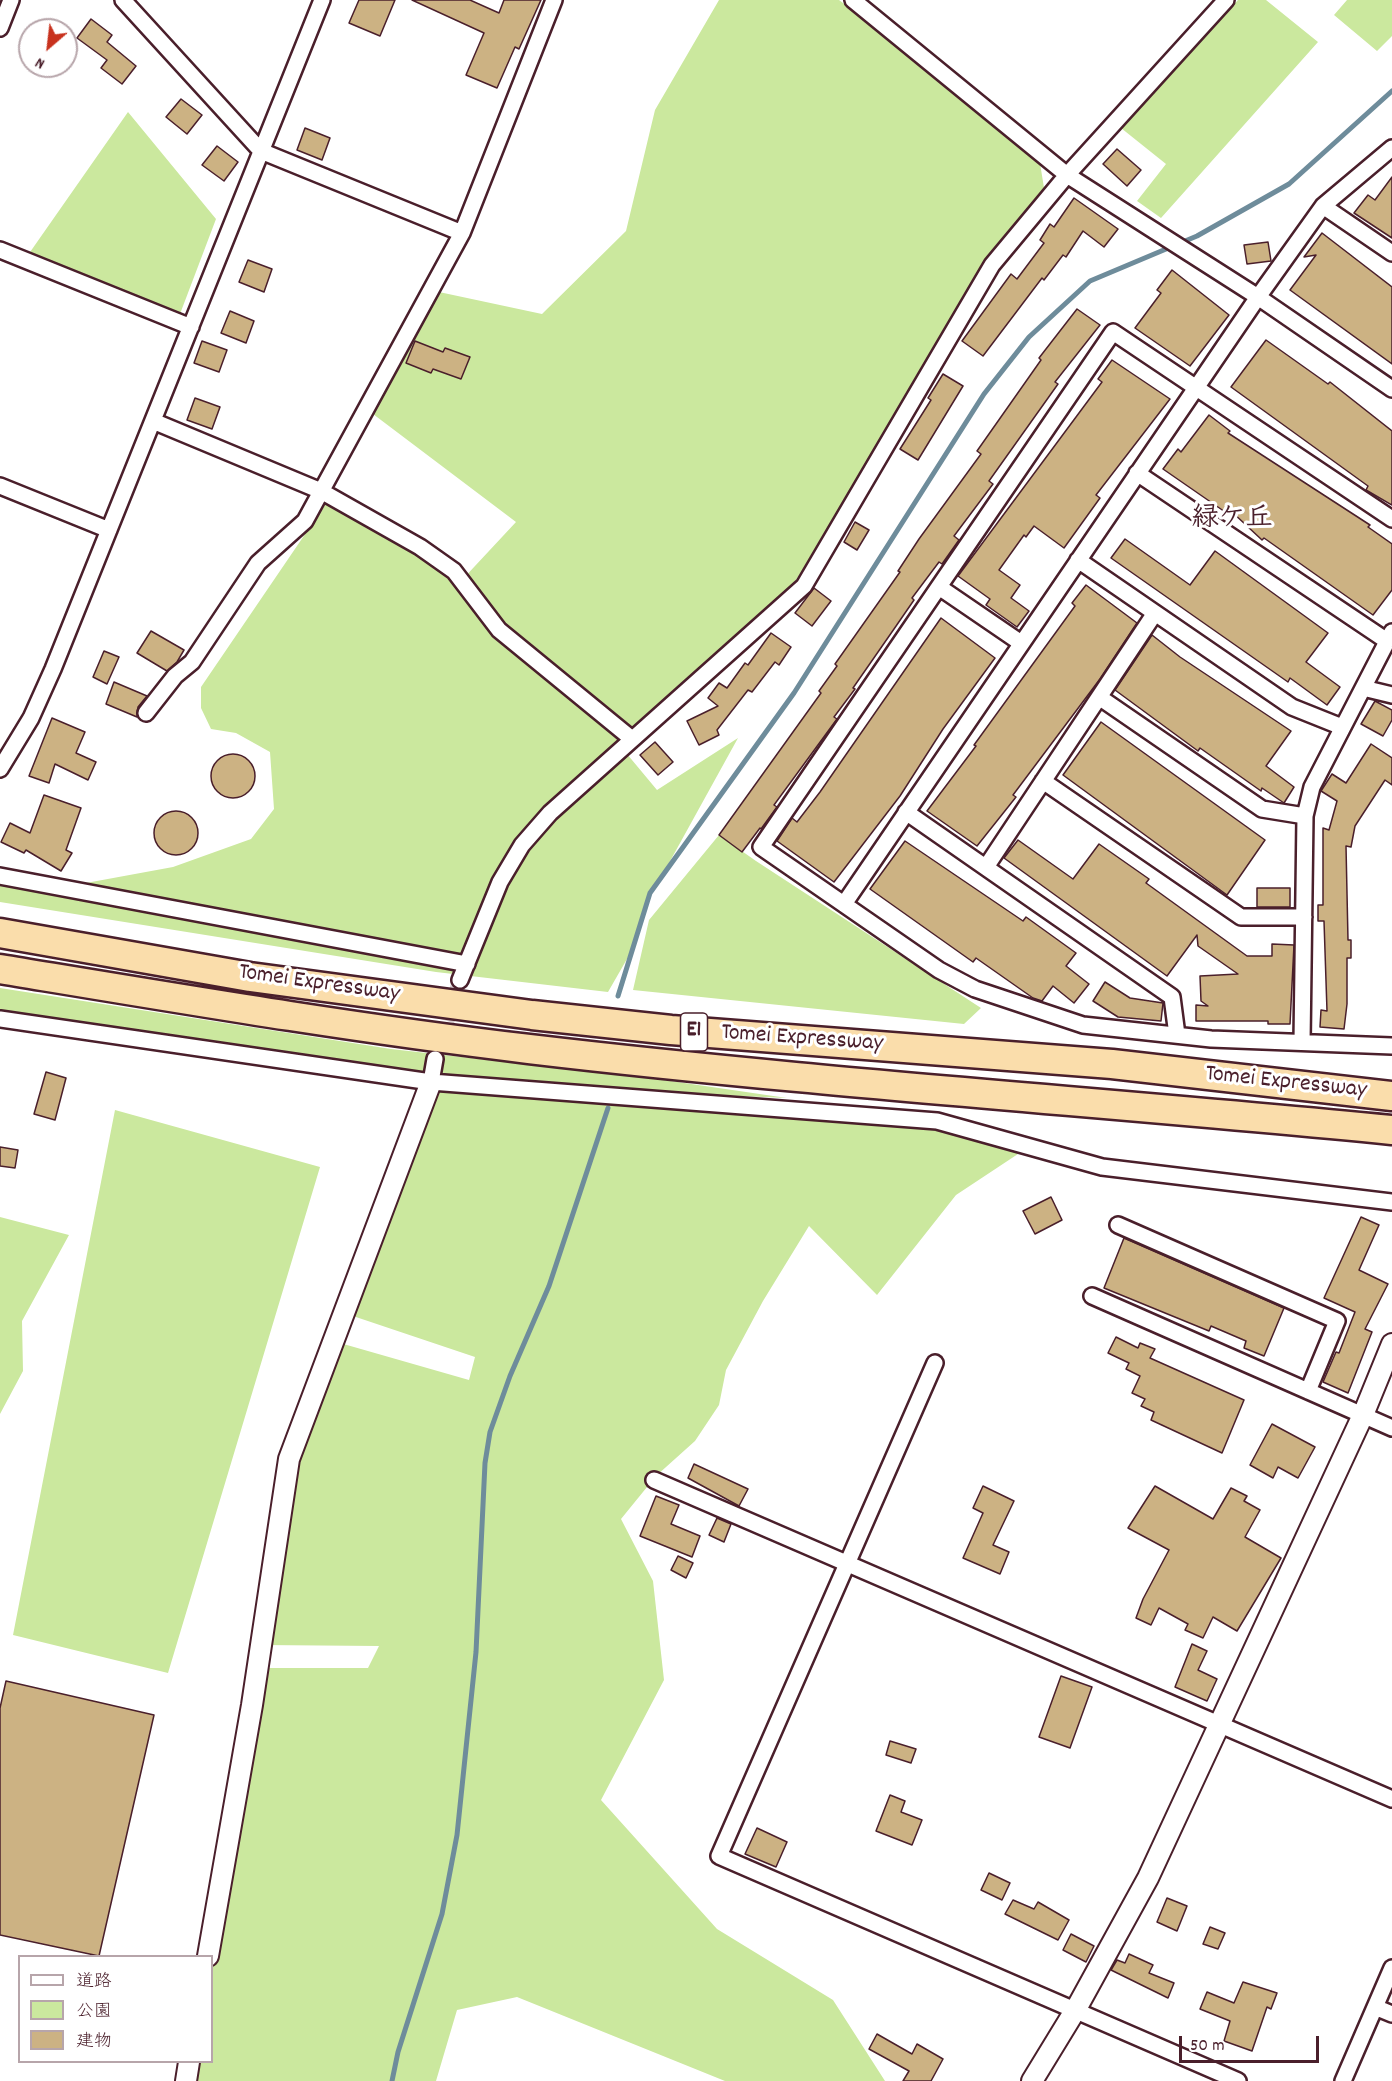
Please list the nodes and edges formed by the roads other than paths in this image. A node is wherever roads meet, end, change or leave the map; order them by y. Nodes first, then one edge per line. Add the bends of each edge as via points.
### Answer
1 (11, 0) edge
2 (123, 0) edge
3 (322, 0) edge
4 (554, 0) edge
5 (853, 0) edge
6 (1226, 0) edge
7 (0, 28) edge
8 (1392, 148) edge
9 (261, 151) junction
10 (1067, 175) junction
11 (1323, 206) junction
12 (462, 233) junction
13 (0, 250) edge
14 (1392, 253) edge
15 (1258, 297) junction
16 (190, 327) junction
17 (1196, 388) junction
18 (1392, 389) edge
19 (153, 420) junction
20 (1137, 473) junction
21 (0, 486) edge
22 (321, 491) junction
23 (1392, 519) edge
24 (109, 530) junction
25 (1078, 560) junction
26 (939, 587) junction
27 (1155, 613) junction
28 (1390, 637) edge
29 (1021, 643) junction
30 (1363, 688) junction
31 (1392, 694) edge
32 (1099, 697) junction
33 (146, 713) dead end
34 (1342, 727) junction
35 (632, 739) junction
36 (0, 769) edge
37 (1043, 781) junction
38 (906, 812) junction
39 (1305, 816) junction
40 (986, 867) junction
41 (0, 876) edge
42 (844, 904) junction
43 (1304, 917) junction
44 (0, 933) edge
45 (467, 964) junction
46 (0, 969) edge
47 (460, 980) tunnel mouth
48 (0, 1019) edge
49 (1177, 1035) junction
50 (1302, 1042) junction
51 (1392, 1046) edge
52 (435, 1059) tunnel mouth
53 (1112, 1064) junction
54 (431, 1082) junction
55 (1392, 1084) edge
56 (1392, 1096) edge
57 (1392, 1130) edge
58 (1392, 1202) edge
59 (1118, 1224) dead end
60 (1092, 1296) dead end
61 (1392, 1344) edge
62 (935, 1363) dead end
63 (1308, 1391) junction
64 (1363, 1415) junction
65 (1392, 1428) edge
66 (654, 1480) dead end
67 (847, 1563) junction
68 (1220, 1723) junction
69 (1392, 1798) edge
70 (208, 1955) edge
71 (1392, 1968) edge
72 (1375, 2007) junction
73 (1076, 2009) junction
74 (1392, 2014) edge
75 (189, 2063) edge
76 (186, 2081) edge
77 (1032, 2081) edge
78 (1238, 2081) edge
79 (1343, 2081) edge

1 - 7 street
2 - 9 street
3 - 9 street
4 - 12 street
5 - 10 street
6 - 10 street
8 - 11 street
9 - 12 street
9 - 16 street
10 - 15 street
10 - 35 street via 992,265 804,586
11 - 14 street
11 - 15 street
12 - 22 street
13 - 16 street
15 - 17 street
15 - 18 street
16 - 19 street
17 - 20 street
17 - 23 street
17 - 26 street via 1113,332
19 - 22 street
19 - 24 street
20 - 25 street
20 - 28 street
21 - 24 street
22 - 33 street via 304,521 258,563 192,662 175,675
22 - 35 street via 420,547 454,571 500,630
24 - 36 street via 31,718
25 - 27 street
25 - 29 street
26 - 29 street
26 - 42 street via 761,847
27 - 32 street
27 - 34 street via 1292,707
28 - 30 street
29 - 38 street
30 - 31 street
30 - 34 street
32 - 37 street
32 - 39 street via 1262,809
34 - 39 street via 1312,787
35 - 45 street via 550,813 522,845 501,882
37 - 40 street
37 - 43 street via 1241,917
38 - 40 street
38 - 42 street
39 - 43 street
40 - 49 street via 1172,997
41 - 45 street
42 - 49 street via 939,970 975,989 1083,1025
43 - 50 street
44 - 53 highway, Tomei Expressway / E1 via 250,977 532,1015 671,1030
45 - 47 street
46 - 57 highway, Tomei Expressway / E1 via 247,1010 527,1049
48 - 54 street
49 - 50 street
50 - 51 street
52 - 54 street
53 - 55 highway
53 - 56 highway, Tomei Expressway / E1
54 - 58 street via 937,1121 1102,1167
54 - 70 street via 289,1459 252,1705
59 - 63 street via 1338,1320
60 - 63 street
61 - 64 street
62 - 67 street
63 - 64 street
64 - 65 street
64 - 68 street
66 - 67 street
67 - 68 street
67 - 73 street via 719,1856
68 - 69 street
68 - 73 street via 1148,1878
71 - 72 street
72 - 74 street
72 - 79 street
73 - 77 street
73 - 78 street
75 - 76 street

